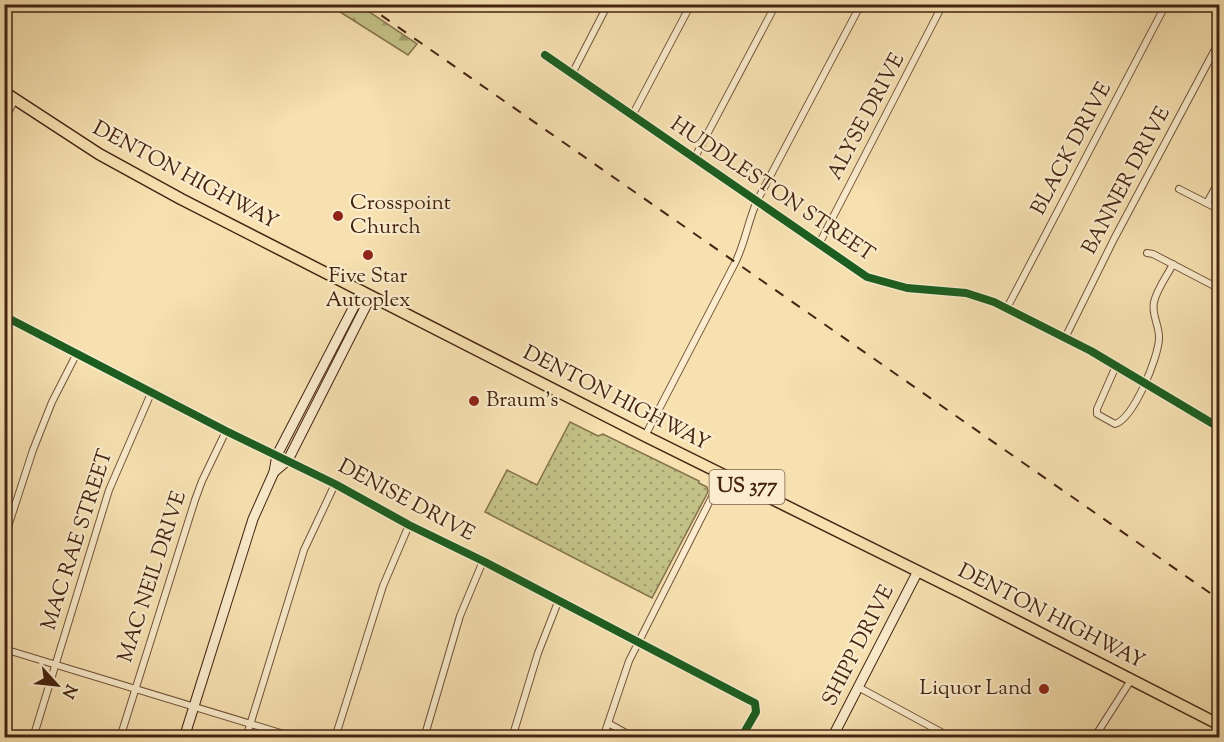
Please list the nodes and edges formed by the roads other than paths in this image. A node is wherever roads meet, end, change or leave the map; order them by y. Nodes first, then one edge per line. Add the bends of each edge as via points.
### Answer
1 (608, 4) edge
2 (691, 4) edge
3 (776, 4) edge
4 (861, 4) edge
5 (943, 4) edge
6 (1166, 4) edge
7 (1220, 40) edge
8 (545, 55) dead end
9 (572, 74) junction
10 (4, 92) edge
11 (15, 99) junction
12 (632, 116) junction
13 (4, 120) edge
14 (694, 159) junction
15 (1220, 179) edge
16 (1179, 189) dead end
17 (757, 201) junction
18 (1207, 203) junction
19 (1220, 210) edge
20 (819, 244) junction
21 (1147, 253) dead end
22 (1173, 264) junction
23 (1220, 289) edge
24 (366, 293) junction
25 (1007, 308) junction
26 (4, 316) edge
27 (1065, 338) junction
28 (77, 353) junction
29 (323, 365) junction
30 (1116, 366) junction
31 (333, 370) junction
32 (1145, 382) junction
33 (152, 391) junction
34 (1220, 428) edge
35 (226, 431) junction
36 (645, 436) junction
37 (277, 455) junction
38 (288, 460) junction
39 (274, 471) junction
40 (723, 475) junction
41 (335, 484) junction
42 (409, 525) junction
43 (4, 539) edge
44 (483, 561) junction
45 (918, 572) junction
46 (558, 602) junction
47 (638, 643) junction
48 (4, 649) edge
49 (55, 664) junction
50 (1131, 680) junction
51 (858, 687) junction
52 (135, 688) junction
53 (194, 706) junction
54 (250, 723) junction
55 (608, 723) junction
56 (1220, 725) edge
57 (950, 737) edge
58 (33, 738) edge
59 (120, 738) edge
60 (184, 738) edge
61 (246, 738) edge
62 (297, 738) edge
63 (336, 738) edge
64 (424, 738) edge
65 (512, 738) edge
66 (603, 738) edge
67 (635, 738) edge
68 (741, 738) edge
69 (832, 738) edge
70 (1094, 738) edge

1 - 9 street
2 - 12 street
3 - 14 street
4 - 17 street
5 - 20 street, ALYSE DRIVE
6 - 25 street, BLACK DRIVE
7 - 27 street, BANNER DRIVE
8 - 9 street, HUDDLESTON STREET
9 - 12 street, HUDDLESTON STREET
10 - 11 main road, DENTON HIGHWAY / US 377
11 - 13 street
11 - 24 main road, DENTON HIGHWAY / US 377 via 120,166
12 - 14 street, HUDDLESTON STREET
14 - 17 street, HUDDLESTON STREET
15 - 18 street
16 - 18 street
17 - 20 street, HUDDLESTON STREET
17 - 36 street via 743,247
18 - 19 street
20 - 25 street, HUDDLESTON STREET via 867,277 907,288 966,292
21 - 22 street
22 - 23 street
22 - 32 street via 1154,302 1159,339
24 - 29 street
24 - 31 street
24 - 36 main road, DENTON HIGHWAY / US 377
25 - 27 street, HUDDLESTON STREET
26 - 28 street, DENISE DRIVE
27 - 30 street, HUDDLESTON STREET
28 - 33 street, DENISE DRIVE
28 - 43 street via 33,450
29 - 31 street
29 - 37 street
30 - 32 street, HUDDLESTON STREET
30 - 32 street via 1097,409 1101,417 1115,424 1121,422 1136,403
31 - 38 street
32 - 34 street, HUDDLESTON STREET
33 - 35 street, DENISE DRIVE
33 - 49 street, MAC RAE STREET via 109,490
35 - 37 street, DENISE DRIVE
35 - 52 street, MAC NEIL DRIVE via 198,490
36 - 40 main road, DENTON HIGHWAY / US 377
37 - 38 street, DENISE DRIVE
37 - 39 street
38 - 39 street
38 - 41 street, DENISE DRIVE
39 - 53 street via 253,519
40 - 45 main road, DENTON HIGHWAY / US 377
40 - 47 street
41 - 42 street, DENISE DRIVE
41 - 54 street via 304,550
42 - 44 street, DENISE DRIVE
42 - 63 street via 383,586
44 - 46 street, DENISE DRIVE
44 - 64 street via 460,616
45 - 50 main road, DENTON HIGHWAY / US 377
45 - 51 street, SHIPP DRIVE
46 - 47 street, DENISE DRIVE
46 - 65 street
47 - 55 street
47 - 68 street, DENISE DRIVE via 754,703 756,712
48 - 49 street
49 - 52 street
49 - 58 street, MAC RAE STREET
50 - 56 main road, DENTON HIGHWAY / US 377
50 - 70 street
51 - 57 street
51 - 69 street, SHIPP DRIVE
52 - 53 street
52 - 59 street, MAC NEIL DRIVE
53 - 54 street
53 - 60 street
54 - 61 street
54 - 62 street
55 - 66 street
55 - 67 street

